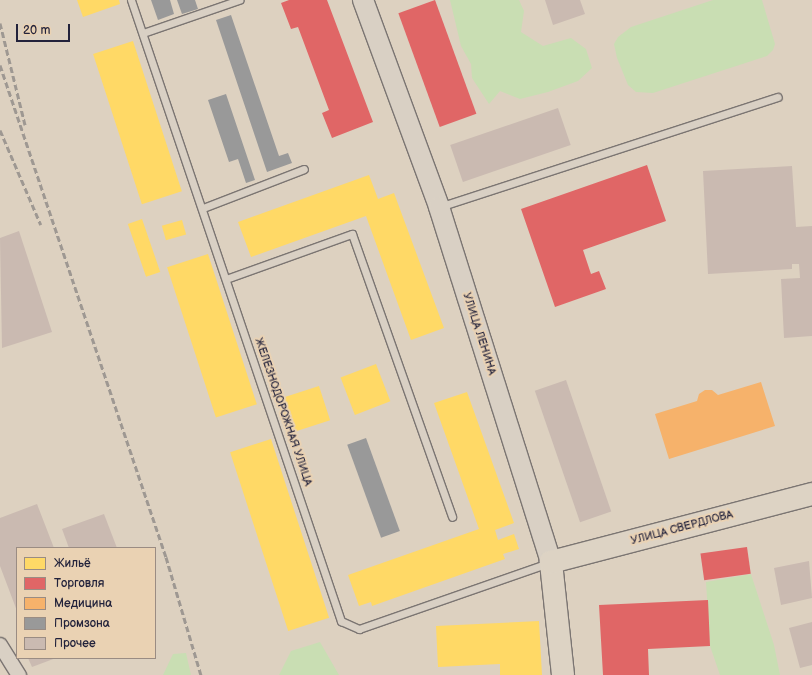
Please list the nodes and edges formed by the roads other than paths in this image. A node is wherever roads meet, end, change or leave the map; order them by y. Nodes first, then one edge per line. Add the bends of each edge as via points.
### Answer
1 (131, 0) edge
2 (239, 0) edge
3 (363, 0) edge
4 (143, 33) junction
5 (778, 97) dead end
6 (304, 169) dead end
7 (439, 207) junction
8 (203, 208) junction
9 (226, 279) junction
10 (812, 494) edge
11 (452, 517) dead end
12 (551, 562) junction
13 (0, 645) edge
14 (19, 675) edge
15 (563, 675) edge

1 - 4 lane, ЖЕЛЕЗНОДОРОЖНАЯ УЛИЦА
2 - 4 lane
3 - 7 main road, УЛИЦА ЛЕНИНА
4 - 8 lane, ЖЕЛЕЗНОДОРОЖНАЯ УЛИЦА
5 - 7 lane
6 - 8 lane
7 - 12 main road, УЛИЦА ЛЕНИНА
8 - 9 lane, ЖЕЛЕЗНОДОРОЖНАЯ УЛИЦА
9 - 11 lane via 352,234
9 - 12 lane, ЖЕЛЕЗНОДОРОЖНАЯ УЛИЦА via 341,621 359,629
10 - 12 main road, УЛИЦА СВЕРДЛОВА
12 - 15 main road, УЛИЦА ЛЕНИНА
13 - 14 street

